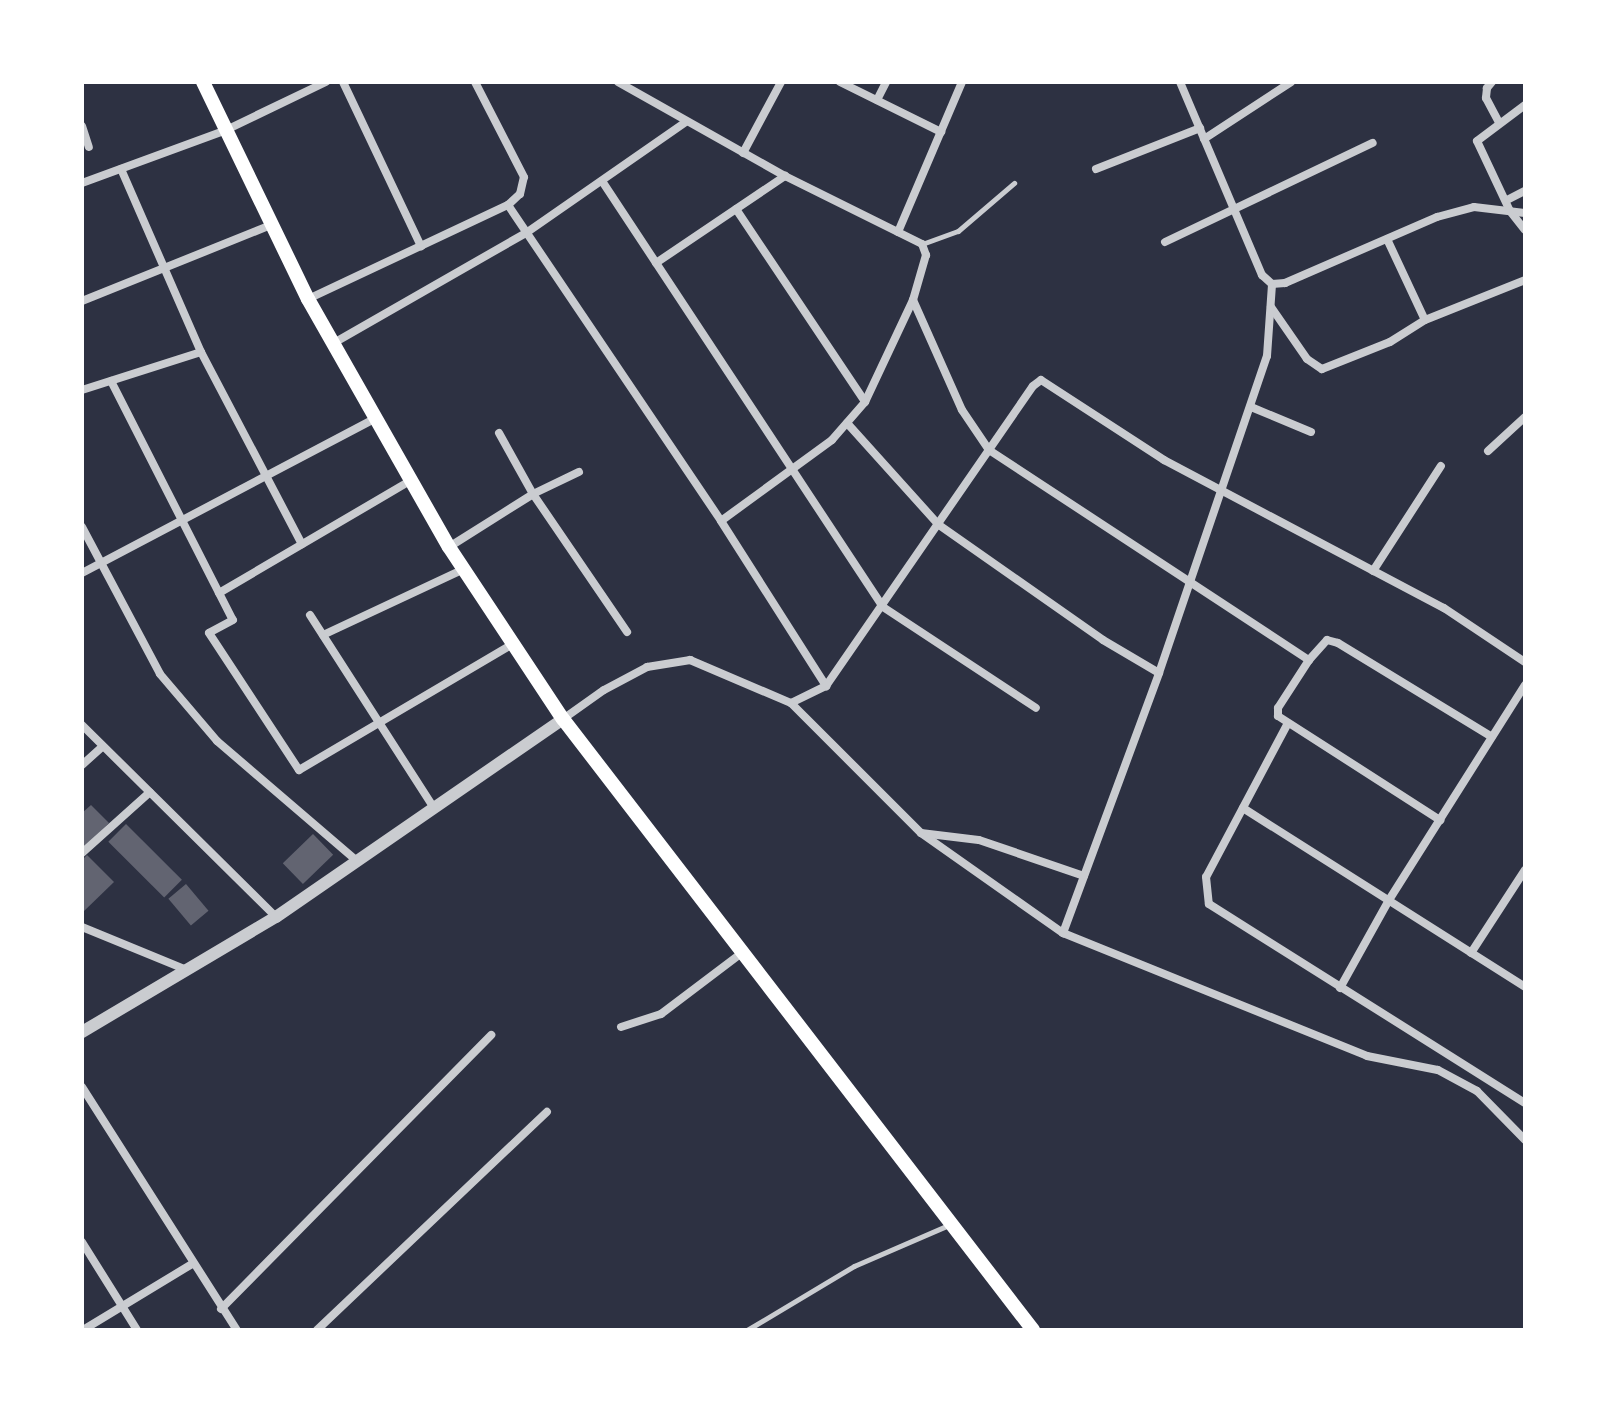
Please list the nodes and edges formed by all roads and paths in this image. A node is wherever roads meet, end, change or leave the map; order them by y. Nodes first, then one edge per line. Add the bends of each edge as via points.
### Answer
1 (203, 82) edge
2 (326, 82) edge
3 (343, 82) edge
4 (475, 82) edge
5 (618, 82) edge
6 (781, 82) edge
7 (840, 82) edge
8 (886, 82) edge
9 (962, 82) edge
10 (1180, 82) edge
11 (1291, 82) edge
12 (1492, 82) edge
13 (877, 100) junction
14 (1525, 105) edge
15 (686, 122) junction
16 (1499, 122) junction
17 (82, 126) edge
18 (1200, 128) junction
19 (224, 131) junction
20 (941, 132) junction
21 (1204, 139) junction
22 (1373, 143) dead end
23 (89, 147) dead end
24 (743, 153) junction
25 (121, 169) junction
26 (1096, 169) dead end
27 (785, 176) junction
28 (602, 181) junction
29 (82, 183) edge
30 (1014, 183) dead end
31 (1525, 191) edge
32 (1507, 200) junction
33 (508, 205) junction
34 (736, 209) junction
35 (1234, 210) junction
36 (1510, 211) junction
37 (1525, 213) edge
38 (271, 225) junction
39 (1525, 230) edge
40 (898, 232) junction
41 (526, 233) junction
42 (1387, 239) junction
43 (1165, 242) dead end
44 (922, 244) junction
45 (421, 246) junction
46 (656, 263) junction
47 (164, 268) junction
48 (1525, 280) edge
49 (1272, 284) junction
50 (308, 299) junction
51 (913, 300) junction
52 (82, 301) edge
53 (1270, 307) junction
54 (1425, 320) junction
55 (331, 344) junction
56 (201, 352) junction
57 (111, 381) junction
58 (82, 390) edge
59 (865, 402) junction
60 (1251, 407) junction
61 (1525, 417) edge
62 (374, 419) junction
63 (847, 423) junction
64 (1311, 432) dead end
65 (499, 433) dead end
66 (989, 450) junction
67 (1488, 451) dead end
68 (1441, 466) dead end
69 (795, 471) junction
70 (579, 472) dead end
71 (266, 476) junction
72 (410, 481) junction
73 (1223, 491) junction
74 (533, 494) junction
75 (182, 520) junction
76 (721, 521) junction
77 (939, 525) junction
78 (82, 527) edge
79 (302, 544) junction
80 (449, 547) junction
81 (101, 563) junction
82 (464, 569) junction
83 (1373, 571) junction
84 (82, 573) edge
85 (1189, 581) junction
86 (219, 593) junction
87 (883, 607) junction
88 (310, 615) dead end
89 (627, 632) dead end
90 (323, 635) junction
91 (513, 644) junction
92 (1309, 660) junction
93 (1525, 662) edge
94 (1159, 673) junction
95 (1525, 685) edge
96 (826, 686) junction
97 (791, 703) junction
98 (1036, 708) dead end
99 (563, 719) junction
100 (379, 723) junction
101 (1288, 723) junction
102 (82, 725) edge
103 (1492, 737) junction
104 (103, 746) junction
105 (82, 765) edge
106 (150, 792) junction
107 (434, 808) junction
108 (1243, 808) junction
109 (1440, 820) junction
110 (921, 833) junction
111 (82, 853) edge
112 (357, 861) junction
113 (1525, 870) edge
114 (1084, 876) junction
115 (1389, 900) junction
116 (276, 917) junction
117 (82, 927) edge
118 (1063, 933) junction
119 (743, 952) junction
120 (1471, 953) junction
121 (187, 970) junction
122 (1525, 987) edge
123 (1340, 988) junction
124 (621, 1027) dead end
125 (82, 1032) edge
126 (491, 1035) dead end
127 (82, 1087) edge
128 (1525, 1103) edge
129 (547, 1112) dead end
130 (1525, 1140) edge
131 (952, 1224) junction
132 (82, 1242) edge
133 (192, 1264) junction
134 (122, 1306) junction
135 (221, 1309) junction
136 (83, 1330) edge
137 (137, 1330) edge
138 (237, 1330) edge
139 (317, 1330) edge
140 (747, 1330) edge
141 (1033, 1330) edge

1 - 19 main road
2 - 19 street
3 - 45 street
4 - 33 street via 524,177 520,194
5 - 15 street
6 - 24 street
7 - 13 street
8 - 13 street
9 - 20 street
10 - 18 street
11 - 21 street
12 - 16 street via 1486,98
13 - 20 street
14 - 16 street
15 - 24 street
15 - 28 street
16 - 32 street via 1477,141
17 - 23 street
18 - 21 street
18 - 26 street
19 - 25 street
19 - 38 main road
20 - 40 street
21 - 35 street
22 - 35 street
24 - 27 street
25 - 29 street
25 - 47 street
27 - 34 street
27 - 40 street
28 - 41 street
28 - 46 street
30 - 44 lane via 958,231
31 - 32 street
32 - 36 street
33 - 41 street
33 - 45 street
34 - 46 street
34 - 59 street
35 - 43 street
35 - 49 street via 1262,275
36 - 37 street
36 - 39 street
36 - 42 street via 1474,207
38 - 47 street
38 - 50 main road
40 - 44 street
41 - 55 street
41 - 76 street
42 - 49 street
42 - 54 street
44 - 51 street via 926,255
45 - 50 street
46 - 69 street
47 - 52 street
47 - 56 street
48 - 54 street
49 - 53 street
50 - 55 main road
51 - 59 street
51 - 66 street via 962,410
53 - 54 street via 1317,369 1390,342
53 - 60 street via 1267,356
55 - 62 main road
56 - 57 street
56 - 71 street
57 - 58 street
57 - 75 street
59 - 63 street
60 - 64 street
60 - 73 street
61 - 67 street
62 - 71 street
62 - 72 main road
63 - 69 street
63 - 77 street
65 - 74 street
66 - 73 street via 1041,380 1164,460
66 - 77 street
66 - 85 street
68 - 83 street
69 - 76 street
69 - 87 street
70 - 74 street
71 - 75 street
71 - 79 street
72 - 79 street
72 - 80 main road
73 - 83 street
73 - 85 street
74 - 80 street
74 - 89 street
75 - 81 street
75 - 86 street
76 - 96 street
77 - 87 street
77 - 94 street
78 - 81 street
79 - 86 street
80 - 82 main road
81 - 84 street
81 - 112 street via 160,674 217,741
82 - 90 street
82 - 91 main road
83 - 93 street via 1444,608
85 - 92 street
85 - 94 street
86 - 100 street via 233,620 209,633 299,770
87 - 96 street
87 - 98 street
88 - 90 street
90 - 100 street
91 - 99 main road
91 - 100 street
92 - 101 street via 1278,708 1278,716
92 - 103 street via 1327,640 1338,643
94 - 114 street
95 - 103 street
96 - 97 street
97 - 99 street via 690,660 647,667
97 - 110 street
99 - 107 street
99 - 119 main road
100 - 107 street
101 - 108 street
101 - 109 street
102 - 104 street
103 - 109 street
104 - 105 street
104 - 106 street
106 - 111 street
106 - 116 street
107 - 112 street
108 - 115 street
108 - 123 street via 1206,877 1209,904
109 - 115 street
110 - 114 street via 979,840
110 - 118 street
112 - 116 street
113 - 120 street
114 - 118 street
115 - 120 street
115 - 123 street
116 - 121 street
117 - 121 street
118 - 130 street via 1367,1056 1438,1070 1477,1091
119 - 124 street via 661,1014
119 - 131 main road
120 - 122 street
121 - 125 street
123 - 128 street
126 - 135 street
127 - 133 street
129 - 139 street
131 - 140 lane via 854,1266
131 - 141 main road
132 - 134 street
133 - 134 street
133 - 135 street
134 - 136 street
134 - 137 street
135 - 138 street

